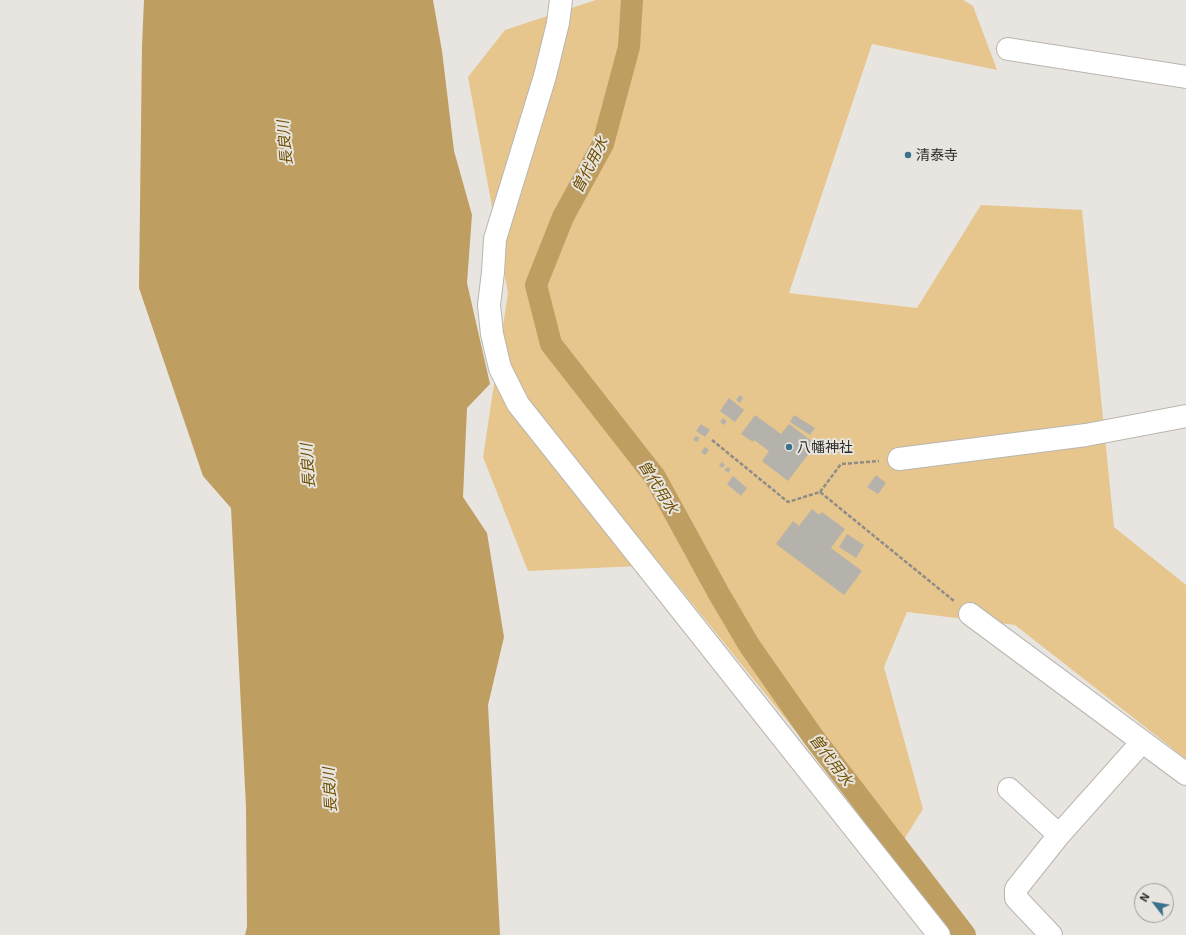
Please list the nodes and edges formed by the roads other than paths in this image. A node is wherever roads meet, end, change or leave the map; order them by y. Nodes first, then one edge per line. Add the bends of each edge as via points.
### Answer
1 (561, 0) edge
2 (1008, 49) dead end
3 (1186, 77) edge
4 (1186, 416) edge
5 (899, 459) road end
6 (970, 614) road end
7 (1142, 742) junction
8 (1186, 774) edge
9 (1009, 789) dead end
10 (1059, 835) junction
11 (939, 935) edge
12 (1051, 935) edge

1 - 11 street via 558,24 545,76 495,239 489,305 492,334 500,368 518,404
2 - 3 street
4 - 5 street via 1086,435
6 - 7 street
7 - 8 street
7 - 10 street
9 - 10 street
10 - 12 street via 1016,889 1016,898

